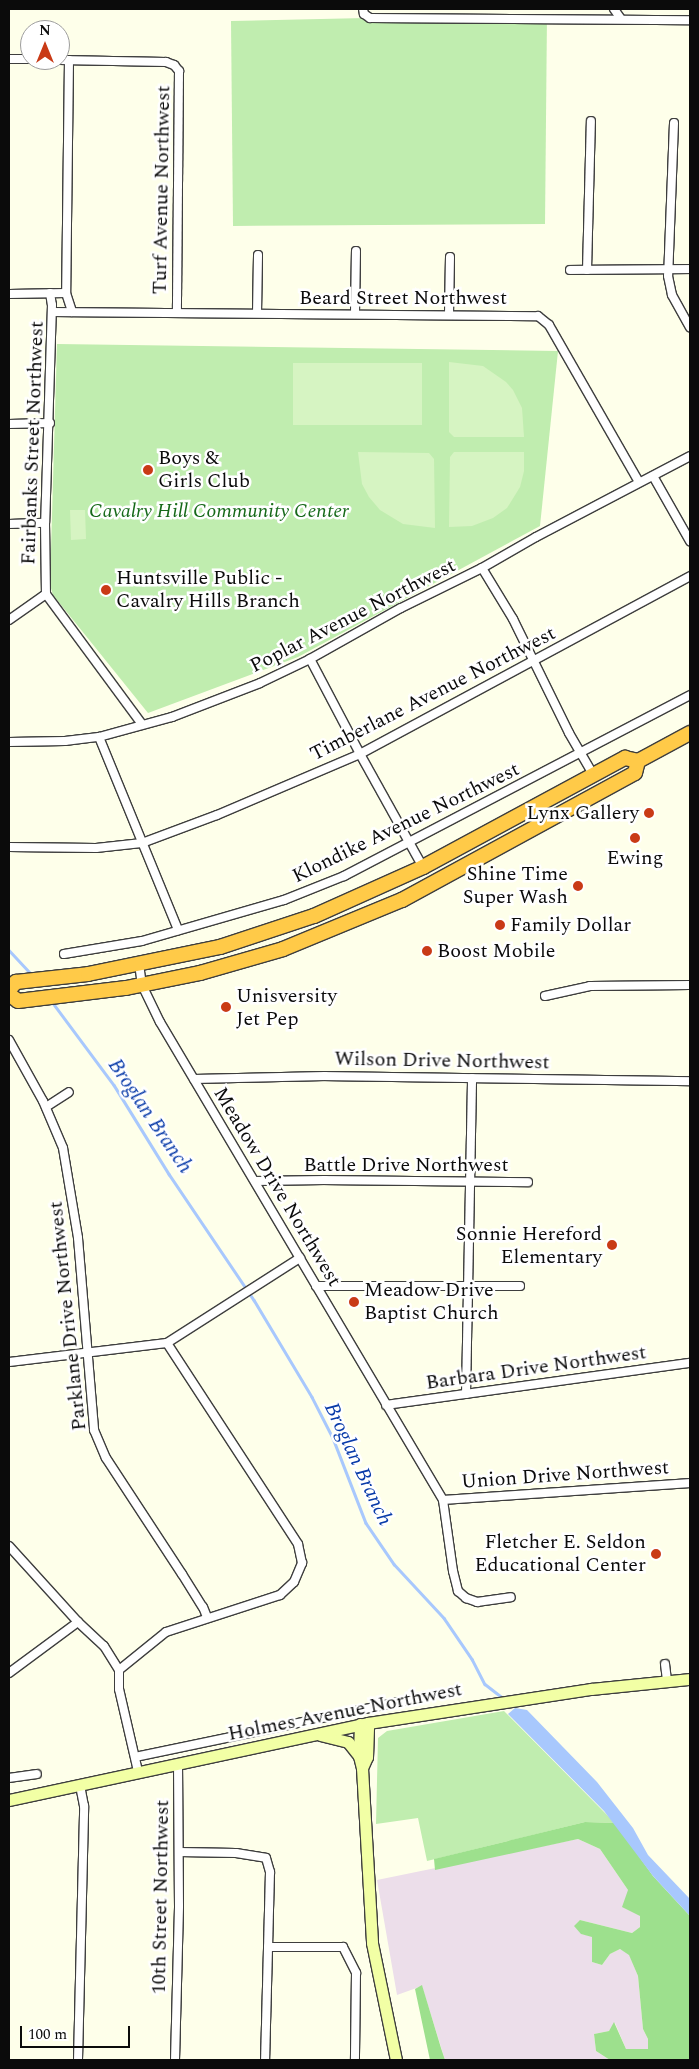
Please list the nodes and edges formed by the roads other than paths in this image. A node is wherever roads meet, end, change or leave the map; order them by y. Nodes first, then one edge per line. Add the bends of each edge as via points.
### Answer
1 (363, 9) edge
2 (476, 9) edge
3 (614, 9) edge
4 (476, 19) junction
5 (621, 19) junction
6 (690, 20) edge
7 (70, 60) edge
8 (69, 70) edge
9 (591, 121) dead end
10 (674, 123) dead end
11 (356, 251) dead end
12 (258, 255) dead end
13 (450, 257) dead end
14 (668, 269) junction
15 (690, 269) edge
16 (570, 270) dead end
17 (587, 270) junction
18 (50, 293) junction
19 (66, 293) junction
20 (9, 294) edge
21 (52, 312) junction
22 (72, 312) junction
23 (177, 312) junction
24 (257, 313) junction
25 (355, 313) junction
26 (449, 314) junction
27 (690, 327) edge
28 (50, 423) junction
29 (9, 424) edge
30 (690, 456) edge
31 (653, 476) junction
32 (639, 482) junction
33 (46, 523) junction
34 (9, 524) edge
35 (690, 541) edge
36 (482, 568) junction
37 (690, 576) edge
38 (46, 594) junction
39 (9, 620) edge
40 (310, 659) junction
41 (534, 659) junction
42 (690, 695) edge
43 (142, 724) junction
44 (690, 733) edge
45 (99, 737) junction
46 (9, 742) edge
47 (580, 752) junction
48 (360, 754) junction
49 (638, 761) junction
50 (594, 776) junction
51 (552, 799) junction
52 (142, 843) junction
53 (409, 843) junction
54 (506, 843) junction
55 (9, 847) edge
56 (423, 867) junction
57 (370, 914) junction
58 (178, 930) junction
59 (64, 954) dead end
60 (139, 964) junction
61 (142, 985) junction
62 (690, 985) edge
63 (9, 992) edge
64 (545, 996) dead end
65 (9, 1040) edge
66 (472, 1078) junction
67 (194, 1079) junction
68 (690, 1081) edge
69 (69, 1092) dead end
70 (46, 1107) junction
71 (470, 1180) junction
72 (255, 1181) junction
73 (528, 1182) dead end
74 (300, 1258) junction
75 (316, 1286) junction
76 (468, 1286) junction
77 (520, 1286) dead end
78 (167, 1343) junction
79 (86, 1354) junction
80 (9, 1362) edge
81 (690, 1363) edge
82 (466, 1394) junction
83 (386, 1405) junction
84 (690, 1483) edge
85 (443, 1500) junction
86 (9, 1546) edge
87 (511, 1597) dead end
88 (207, 1617) junction
89 (78, 1622) junction
90 (665, 1664) dead end
91 (119, 1670) junction
92 (9, 1673) edge
93 (690, 1678) edge
94 (667, 1681) junction
95 (427, 1696) dead end
96 (364, 1724) junction
97 (318, 1734) junction
98 (135, 1757) junction
99 (361, 1762) junction
100 (178, 1764) junction
101 (138, 1771) junction
102 (37, 1774) dead end
103 (9, 1778) edge
104 (80, 1785) junction
105 (9, 1800) edge
106 (179, 1852) junction
107 (268, 1947) junction
108 (78, 2060) edge
109 (175, 2060) edge
110 (265, 2060) edge
111 (355, 2060) edge
112 (396, 2060) edge

1 - 4 street via 370,18
2 - 4 street
3 - 5 street
4 - 5 street
5 - 6 street
7 - 23 street, Turf Avenue Northwest via 166,62 179,71
8 - 19 street, Fairbanks Street Northwest
9 - 17 street
10 - 14 street
11 - 25 street
12 - 24 street
13 - 26 street
14 - 15 street
14 - 17 street
14 - 27 street via 672,295
16 - 17 street
18 - 19 street
18 - 20 street
18 - 21 street
19 - 22 street, Fairbanks Street Northwest
21 - 22 street, Fairbanks Street Northwest
21 - 28 street, Fairbanks Street Northwest
22 - 23 street, Beard Street Northwest
23 - 24 street, Beard Street Northwest
24 - 25 street, Beard Street Northwest
25 - 26 street, Beard Street Northwest
26 - 32 street, Beard Street Northwest via 538,316 549,325
28 - 29 street
28 - 33 street, Fairbanks Street Northwest
30 - 31 street, Poplar Avenue Northwest
31 - 32 street, Poplar Avenue Northwest
31 - 35 street
32 - 36 street, Poplar Avenue Northwest
33 - 34 street
33 - 38 street, Fairbanks Street Northwest
36 - 40 street, Poplar Avenue Northwest via 401,608
36 - 41 street
37 - 41 street, Timberlane Avenue Northwest
38 - 39 street
38 - 43 street, Fairbanks Street Northwest
40 - 43 street, Poplar Avenue Northwest via 210,703
40 - 48 street
41 - 47 street
41 - 48 street, Timberlane Avenue Northwest
42 - 47 street, Klondike Avenue Northwest
43 - 45 street, Poplar Avenue Northwest
44 - 49 highway
45 - 46 street, Poplar Avenue Northwest
45 - 52 street
47 - 50 street
47 - 53 street, Klondike Avenue Northwest
48 - 52 street, Timberlane Avenue Northwest
48 - 53 street
49 - 50 highway via 626,758
49 - 54 highway via 635,773
50 - 51 highway
51 - 54 highway via 550,808 504,836
51 - 56 highway
52 - 55 street, Timberlane Avenue Northwest via 96,848
52 - 58 street
53 - 56 street
53 - 58 street, Klondike Avenue Northwest via 344,876 284,900
54 - 57 highway
56 - 57 highway via 422,877 374,904
56 - 60 highway via 297,922 220,947
57 - 61 highway via 283,949 200,974
58 - 59 street, Klondike Avenue Northwest via 142,941
60 - 61 street, Meadow Drive Northwest
60 - 63 highway via 63,978 16,982
61 - 63 highway via 18,1001
61 - 67 street, Meadow Drive Northwest
62 - 64 street via 590,986
65 - 70 street, Parklane Drive Northwest
66 - 67 street, Wilson Drive Northwest via 325,1076
66 - 68 street, Wilson Drive Northwest
66 - 71 street
67 - 72 street, Meadow Drive Northwest
69 - 70 street
70 - 79 street, Parklane Drive Northwest via 63,1148 72,1192
71 - 72 street, Battle Drive Northwest
71 - 73 street, Battle Drive Northwest
71 - 76 street
72 - 74 street, Meadow Drive Northwest
74 - 75 street, Meadow Drive Northwest
74 - 78 street
75 - 76 street
75 - 83 street, Meadow Drive Northwest
76 - 77 street
76 - 82 street
78 - 79 street
78 - 88 street via 298,1544 302,1563 294,1582 280,1595
79 - 80 street
79 - 88 street, Parklane Drive Northwest via 94,1430 106,1458
81 - 82 street, Barbara Drive Northwest
82 - 83 street, Barbara Drive Northwest
83 - 85 street, Meadow Drive Northwest
84 - 85 street, Union Drive Northwest
85 - 87 street, Meadow Drive Northwest via 458,1591 477,1602
86 - 89 street
88 - 91 street via 166,1632
89 - 91 street via 104,1646
89 - 92 street
90 - 94 street
91 - 98 street via 119,1689
93 - 94 main road, Holmes Avenue Northwest
94 - 96 main road, Holmes Avenue Northwest via 535,1696
95 - 98 street
96 - 97 main road, Holmes Avenue Northwest
96 - 99 main road via 368,1757
97 - 99 main road via 348,1742
97 - 100 main road, Holmes Avenue Northwest
98 - 101 street
99 - 112 main road via 372,1943
100 - 101 main road, Holmes Avenue Northwest
100 - 106 street, 10th Street Northwest
101 - 104 main road, Holmes Avenue Northwest
102 - 103 street
104 - 105 main road, Holmes Avenue Northwest
104 - 108 street via 84,1806
106 - 107 street via 236,1853 266,1858 270,1872
106 - 109 street, 10th Street Northwest
107 - 110 street
107 - 111 street via 343,1947 356,1974

